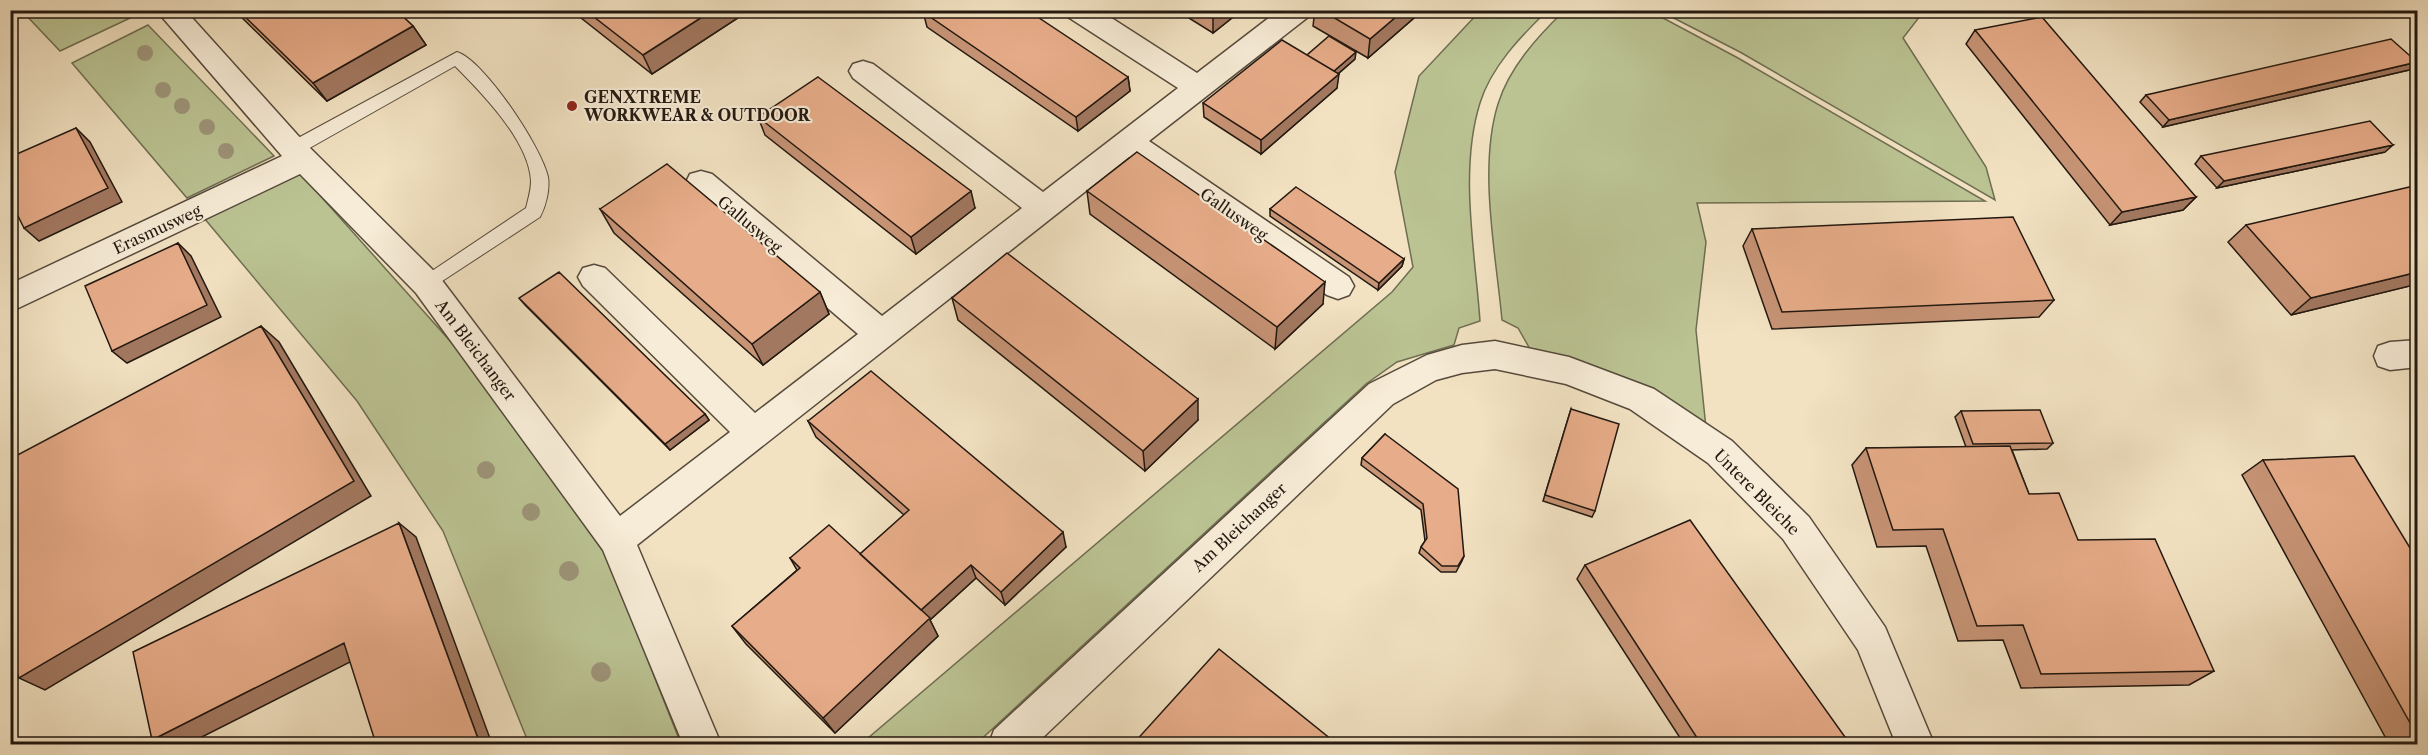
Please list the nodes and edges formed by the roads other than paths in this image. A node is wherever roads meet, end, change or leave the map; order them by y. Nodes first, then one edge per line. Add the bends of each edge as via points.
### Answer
1 (169, 10) edge
2 (1078, 10) edge
3 (1298, 10) edge
4 (863, 71) dead end
5 (1199, 88) junction
6 (1129, 142) junction
7 (299, 154) junction
8 (701, 182) dead end
9 (1044, 209) junction
10 (594, 277) dead end
11 (427, 284) junction
12 (1338, 286) dead end
13 (10, 299) edge
14 (882, 335) junction
15 (1496, 355) joint
16 (754, 434) junction
17 (617, 540) junction
18 (702, 744) edge
19 (1008, 744) edge
20 (1915, 744) edge

1 - 7 street, Am Bleichanger
2 - 5 street
3 - 5 street
4 - 9 street
5 - 6 street
6 - 9 street
6 - 12 street, Gallusweg
7 - 11 street, Am Bleichanger
7 - 11 lane via 457,58 485,86 529,147 540,178 534,212
7 - 13 street, Erasmusweg
8 - 14 street, Gallusweg
9 - 14 street
10 - 16 street
11 - 17 street, Am Bleichanger
14 - 16 street
15 - 19 street, Am Bleichanger via 1427,369 1381,394
15 - 20 street, Untere Bleiche via 1569,370 1642,399 1720,452 1796,528 1872,639
16 - 17 street
17 - 18 street, Am Bleichanger

